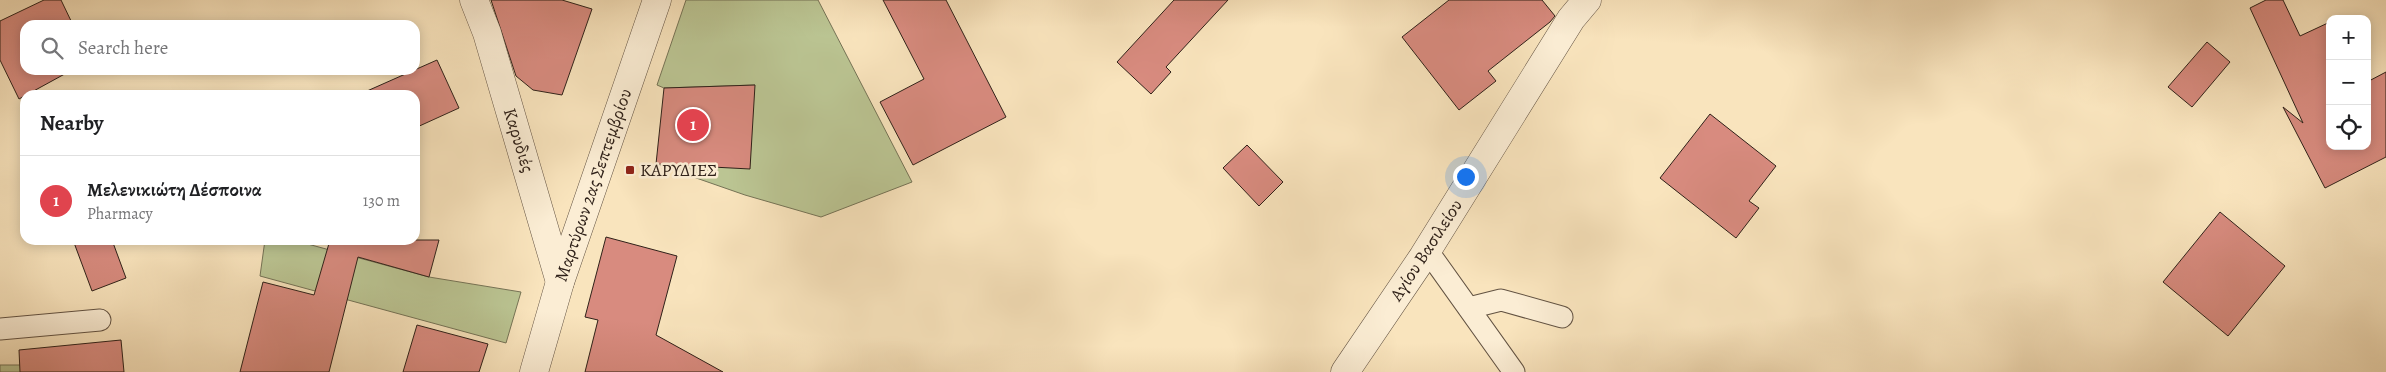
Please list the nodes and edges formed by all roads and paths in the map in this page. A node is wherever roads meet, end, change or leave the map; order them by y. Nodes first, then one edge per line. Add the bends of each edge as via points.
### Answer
1 (474, 0) edge
2 (657, 0) edge
3 (1587, 0) edge
4 (1427, 250) junction
5 (560, 282) junction
6 (1469, 308) junction
7 (1562, 317) dead end
8 (100, 320) dead end
9 (0, 329) edge
10 (534, 372) edge
11 (1345, 372) edge
12 (1514, 372) edge

1 - 5 street, Καρυδιές via 487,33
2 - 5 street, Μαρτύρων 2ας Σεπτεμβρίου
3 - 4 street, Αγίου Βασιλείου via 1571,19
4 - 6 lane
4 - 11 street, Αγίου Βασιλείου
5 - 10 street, Μαρτύρων 2ας Σεπτεμβρίου
6 - 7 lane via 1501,300
6 - 12 lane
8 - 9 lane

